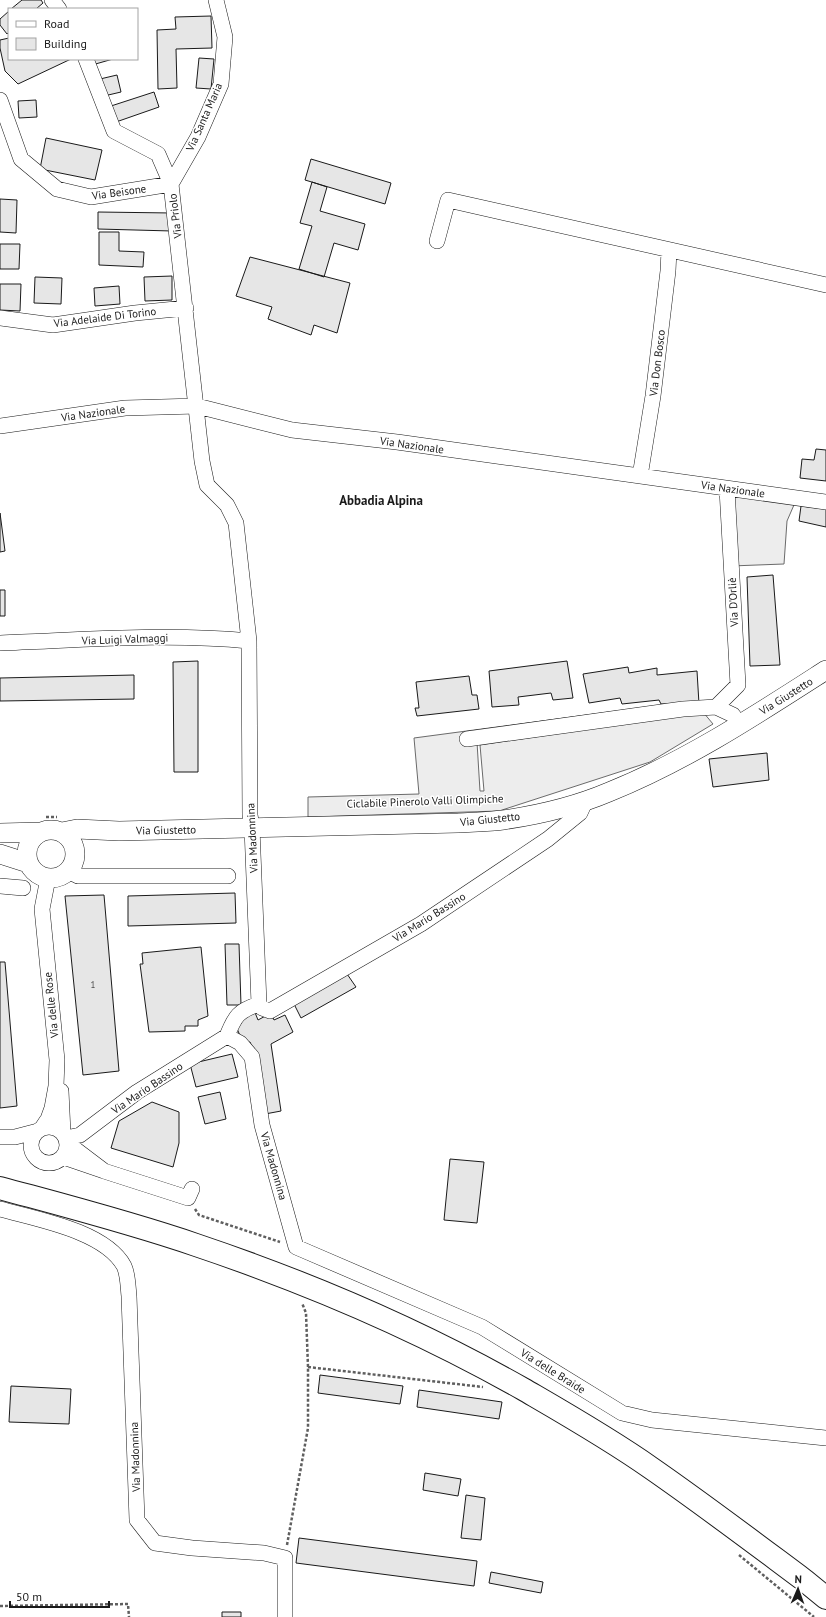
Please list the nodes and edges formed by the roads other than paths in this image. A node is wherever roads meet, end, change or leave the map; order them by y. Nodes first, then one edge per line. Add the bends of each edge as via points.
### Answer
1 (216, 0) edge
2 (86, 60) edge
3 (0, 100) edge
4 (172, 184) junction
5 (437, 241) dead end
6 (669, 250) junction
7 (826, 285) edge
8 (186, 308) junction
9 (0, 318) edge
10 (197, 406) junction
11 (0, 426) edge
12 (640, 476) junction
13 (727, 489) junction
14 (826, 502) edge
15 (249, 642) junction
16 (0, 643) edge
17 (826, 670) edge
18 (716, 707) junction
19 (740, 725) junction
20 (467, 739) dead end
21 (586, 800) junction
22 (252, 828) junction
23 (119, 831) junction
24 (41, 832) junction
25 (62, 832) junction
26 (0, 833) edge
27 (75, 852) junction
28 (0, 854) edge
29 (28, 864) junction
30 (68, 872) junction
31 (228, 876) dead end
32 (48, 878) junction
33 (0, 886) edge
34 (23, 888) dead end
35 (259, 1004) junction
36 (227, 1036) junction
37 (57, 1060) junction
38 (40, 1130) junction
39 (0, 1137) edge
40 (65, 1143) junction
41 (5, 1181) edge
42 (190, 1194) road end
43 (0, 1209) edge
44 (296, 1247) joint
45 (826, 1438) edge
46 (826, 1582) edge
47 (826, 1598) edge
48 (285, 1617) edge

1 - 4 street, Via Santa Maria via 225,37 221,84 198,137
2 - 4 street, Via Priolo via 114,131 158,154
3 - 4 street, Via Beisone via 21,159 57,189 91,197
4 - 8 street, Via Priolo
5 - 6 street via 448,200
6 - 7 street
6 - 12 street, Via Don Bosco via 653,396
8 - 9 street, Via Adelaide Di Torino via 53,325
8 - 10 street, Via Priolo
10 - 11 street, Via Nazionale via 125,408
10 - 12 street, Via Nazionale via 292,430
10 - 15 street, Via Madonnina via 202,462 207,485 227,505 236,523
12 - 13 street, Via Nazionale
13 - 14 street, Via Nazionale
13 - 18 street, Via D'Orliè via 738,685
15 - 16 street, Via Luigi Valmaggi via 215,638 163,638
15 - 22 street, Via Madonnina
17 - 19 main road, Via Giustetto
18 - 19 street via 733,714
18 - 20 street via 683,709
19 - 21 main road, Via Giustetto via 688,755 609,793
21 - 22 main road, Via Giustetto via 503,820
21 - 35 street, Via Mario Bassino via 580,813 548,839 421,924 270,1011
22 - 23 main road, Via Giustetto
22 - 35 street, Via Madonnina
23 - 25 main road, Via Giustetto via 77,829
23 - 27 main road, Via Giustetto via 94,839
24 - 25 main road
24 - 26 main road
24 - 29 main road via 35,836 27,849
25 - 27 main road via 73,844
27 - 30 main road via 73,866
28 - 29 main road
29 - 32 main road via 40,876
30 - 31 street via 78,876
30 - 32 main road via 62,876
32 - 37 street, Via delle Rose via 42,909
33 - 34 street
35 - 36 street via 247,1008 234,1019
36 - 40 street, Via Mario Bassino via 137,1092 80,1135
36 - 44 street, Via Madonnina via 240,1043 252,1057 262,1125
37 - 38 street, Via delle Rose via 53,1104 48,1119
37 - 40 street
38 - 39 street via 15,1137
38 - 40 street via 53,1128
38 - 40 street, Via delle Rose via 31,1145 40,1160 52,1163
40 - 42 street via 104,1171
41 - 46 highway via 200,1233 349,1289 415,1319 529,1378 656,1455
41 - 47 highway via 273,1272 406,1329 522,1388 649,1466
43 - 48 street, Via Madonnina via 88,1236 112,1250 124,1267 129,1296 137,1520 155,1543 264,1553 285,1558
44 - 45 street, Via delle Braide via 482,1327 622,1413 652,1420

